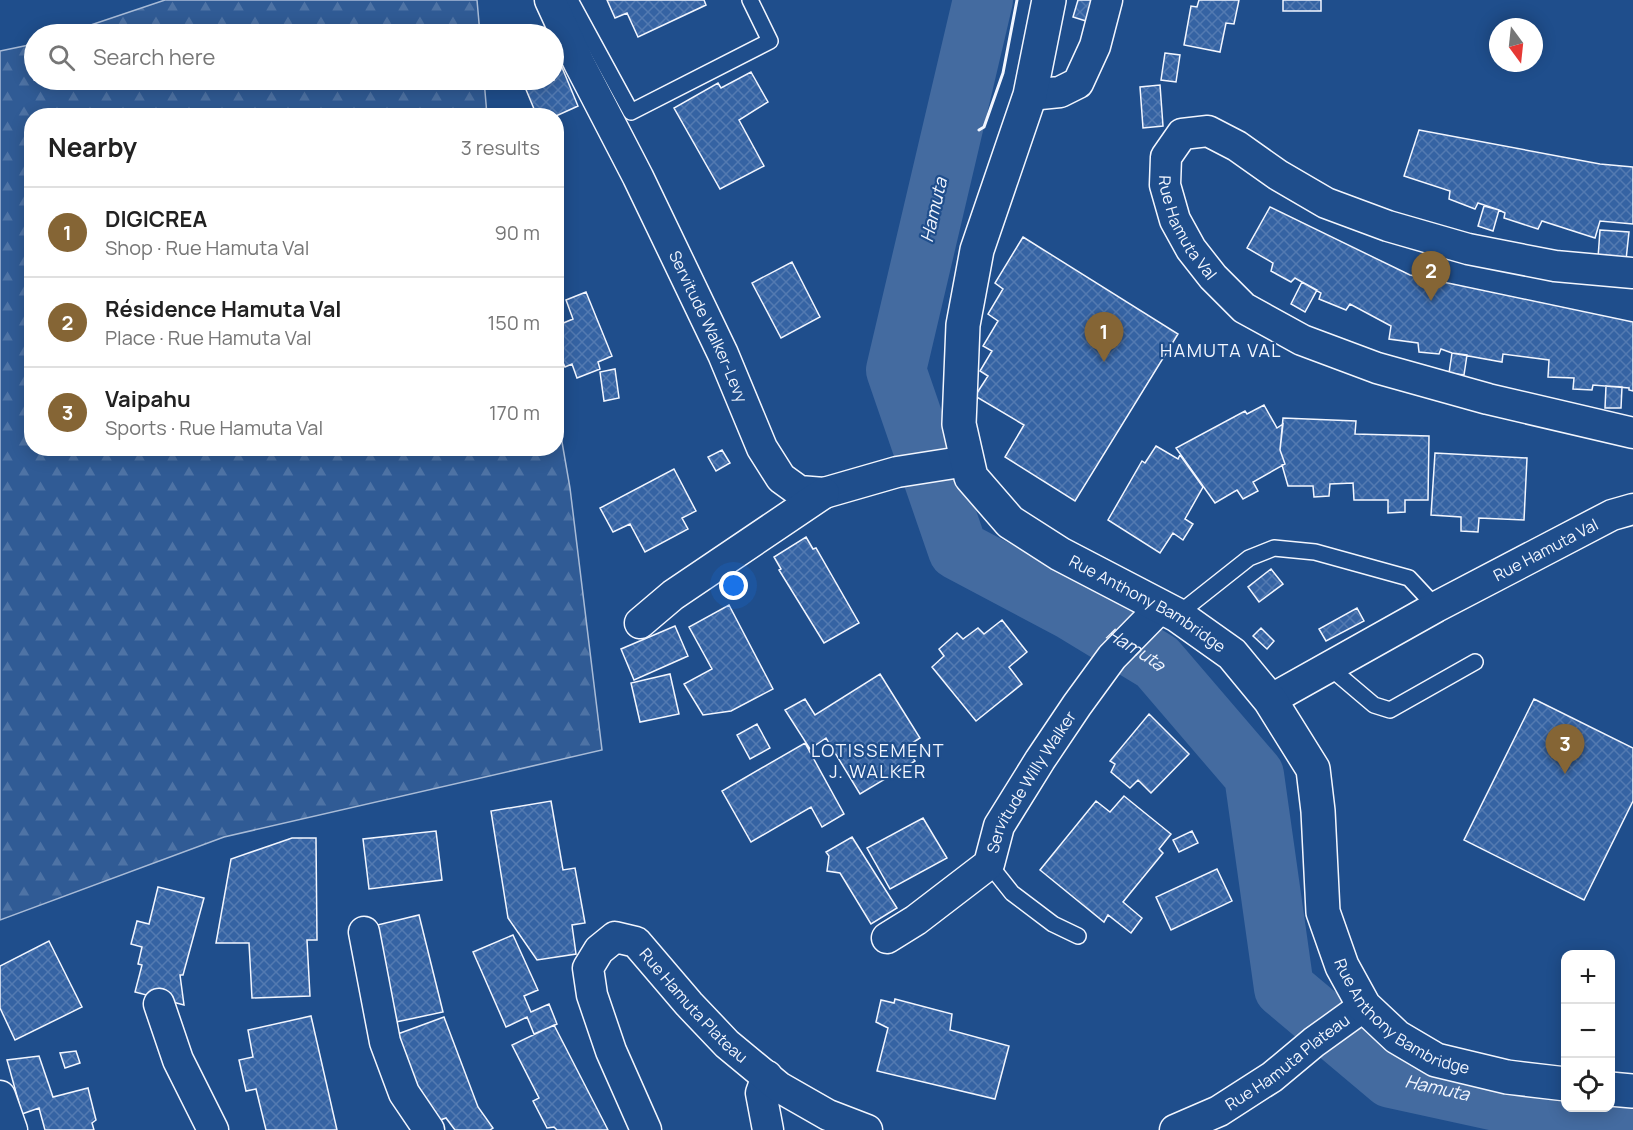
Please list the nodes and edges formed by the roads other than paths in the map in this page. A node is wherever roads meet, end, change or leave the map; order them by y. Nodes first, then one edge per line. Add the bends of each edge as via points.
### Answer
1 (550, 0) edge
2 (570, 0) edge
3 (750, 0) edge
4 (1049, 0) edge
5 (1107, 0) edge
6 (561, 24) edge
7 (564, 30) edge
8 (1030, 95) junction
9 (1633, 273) edge
10 (1633, 433) edge
11 (956, 462) junction
12 (824, 493) junction
13 (1633, 509) edge
14 (1436, 607) junction
15 (1161, 615) junction
16 (640, 624) dead end
17 (1475, 662) dead end
18 (1329, 666) junction
19 (1270, 700) junction
20 (989, 864) junction
21 (364, 932) dead end
22 (1078, 936) dead end
23 (887, 938) dead end
24 (159, 1004) dead end
25 (1356, 1012) junction
26 (766, 1076) junction
27 (1561, 1083) edge
28 (1615, 1090) edge
29 (1633, 1092) edge
30 (0, 1096) edge
31 (12, 1130) edge
32 (213, 1130) edge
33 (429, 1130) edge
34 (646, 1130) edge
35 (768, 1130) edge
36 (867, 1130) edge
37 (1175, 1130) edge

1 - 6 street, Servitude Walker-Levy
2 - 3 lane via 631,112 770,41
4 - 8 main road, Rue Anthony Bambridge
5 - 8 street via 1095,46 1078,83 1060,92
7 - 12 street, Servitude Walker-Levy via 723,354 762,448 781,478 800,491
8 - 11 main road, Rue Anthony Bambridge via 977,250 963,326
9 - 10 street, Rue Hamuta Val via 1544,264 1468,249 1388,226 1326,203 1208,131 1182,134 1166,157 1165,185 1175,220 1191,249 1244,308 1302,340 1377,368
11 - 12 street, Servitude Walker-Levy via 897,472
11 - 15 main road, Rue Anthony Bambridge via 1010,522
12 - 16 street via 673,595
13 - 14 street, Rue Hamuta Val via 1612,515
14 - 15 lane via 1409,578 1315,552 1274,548 1249,558
14 - 18 street, Rue Hamuta Val
15 - 19 main road, Rue Anthony Bambridge via 1232,654
15 - 20 street, Servitude Willy Walker via 1112,657 1077,705 999,826
17 - 18 lane via 1390,710 1374,705
18 - 19 street, Rue Hamuta Val
19 - 25 main road, Rue Anthony Bambridge via 1312,770 1323,912
20 - 22 lane via 1012,893 1053,924
20 - 23 street, Servitude Willy Walker
21 - 33 street via 385,1042 404,1092
24 - 32 street via 178,1060
25 - 27 main road, Rue Anthony Bambridge via 1436,1060 1507,1077
25 - 37 street, Rue Hamuta Plateau via 1272,1077 1219,1111
26 - 34 street, Rue Hamuta Plateau via 727,1044 636,942 615,937 599,950 588,968 592,995
26 - 35 street via 761,1093
26 - 36 street, Rue Hamuta Plateau via 828,1115
28 - 29 main road
30 - 31 street

